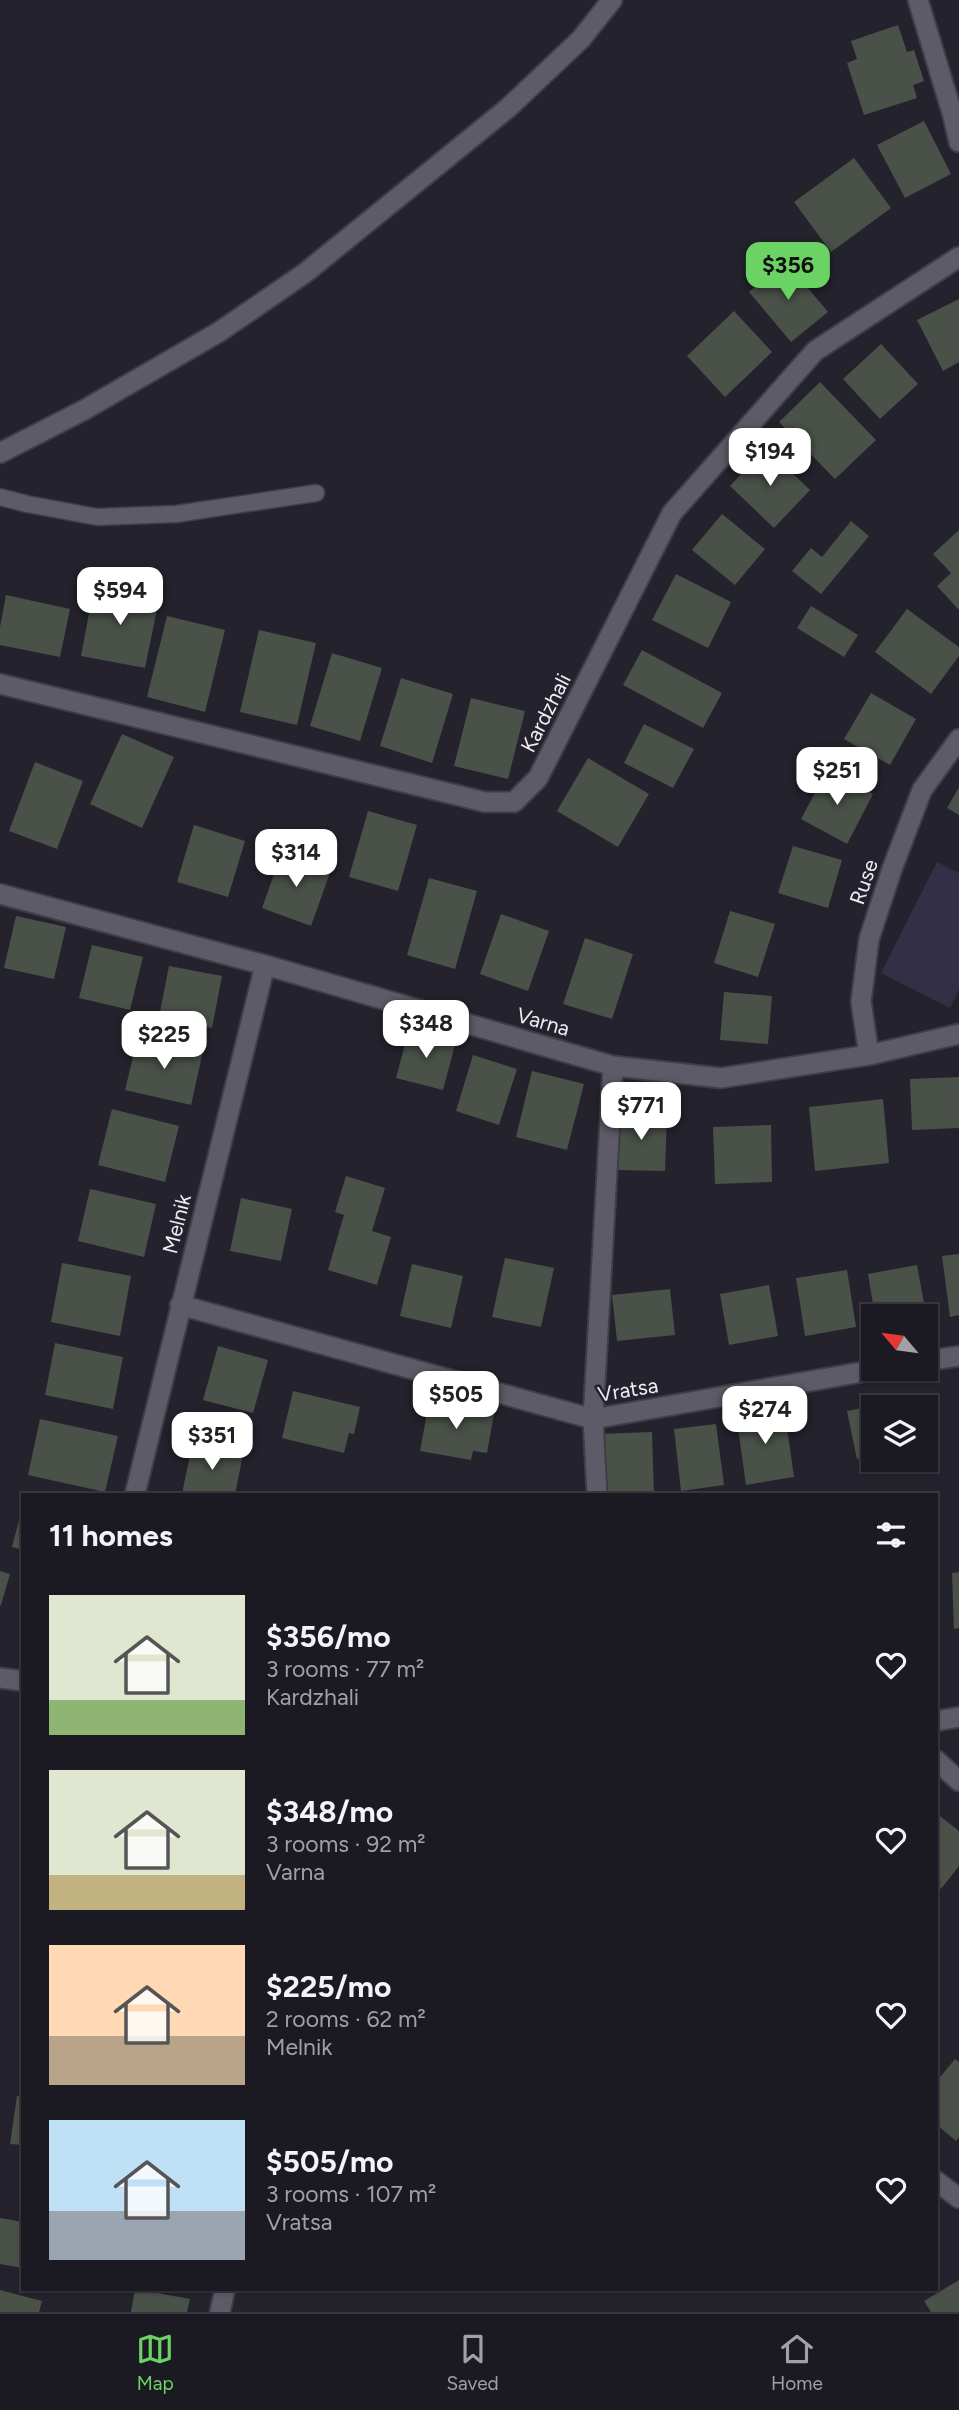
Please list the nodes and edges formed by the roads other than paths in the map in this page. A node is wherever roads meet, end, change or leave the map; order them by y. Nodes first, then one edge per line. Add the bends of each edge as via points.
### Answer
1 (612, 0) edge
2 (918, 0) edge
3 (959, 142) edge
4 (959, 257) edge
5 (0, 453) edge
6 (316, 493) dead end
7 (0, 497) edge
8 (0, 684) edge
9 (959, 739) edge
10 (0, 894) edge
11 (265, 965) junction
12 (959, 1034) edge
13 (869, 1055) junction
14 (613, 1066) junction
15 (180, 1306) junction
16 (959, 1356) edge
17 (938, 1360) edge
18 (861, 1372) edge
19 (593, 1419) junction
20 (135, 1493) edge
21 (597, 1493) edge
22 (0, 1678) edge
23 (21, 1681) edge
24 (959, 1717) edge
25 (938, 1721) edge
26 (938, 1762) edge
27 (959, 1781) edge
28 (938, 2182) edge
29 (959, 2198) edge
30 (225, 2291) edge
31 (220, 2312) edge

1 - 5 street via 581,39 508,108 305,273 219,332
2 - 3 street
4 - 8 street, Kardzhali via 815,351 672,513 538,778 514,802 485,802
6 - 7 lane via 176,514 97,517
9 - 13 street, Ruse via 922,790 869,939 861,1002
10 - 11 street, Varna
11 - 14 street, Varna
11 - 15 street, Melnik
12 - 13 street, Varna
13 - 14 street, Varna via 720,1078
14 - 19 street
15 - 19 street, Vratsa
15 - 20 street, Melnik
16 - 17 street
18 - 19 street, Vratsa
19 - 21 street
22 - 23 street
24 - 25 street
26 - 27 street
28 - 29 street
30 - 31 street

